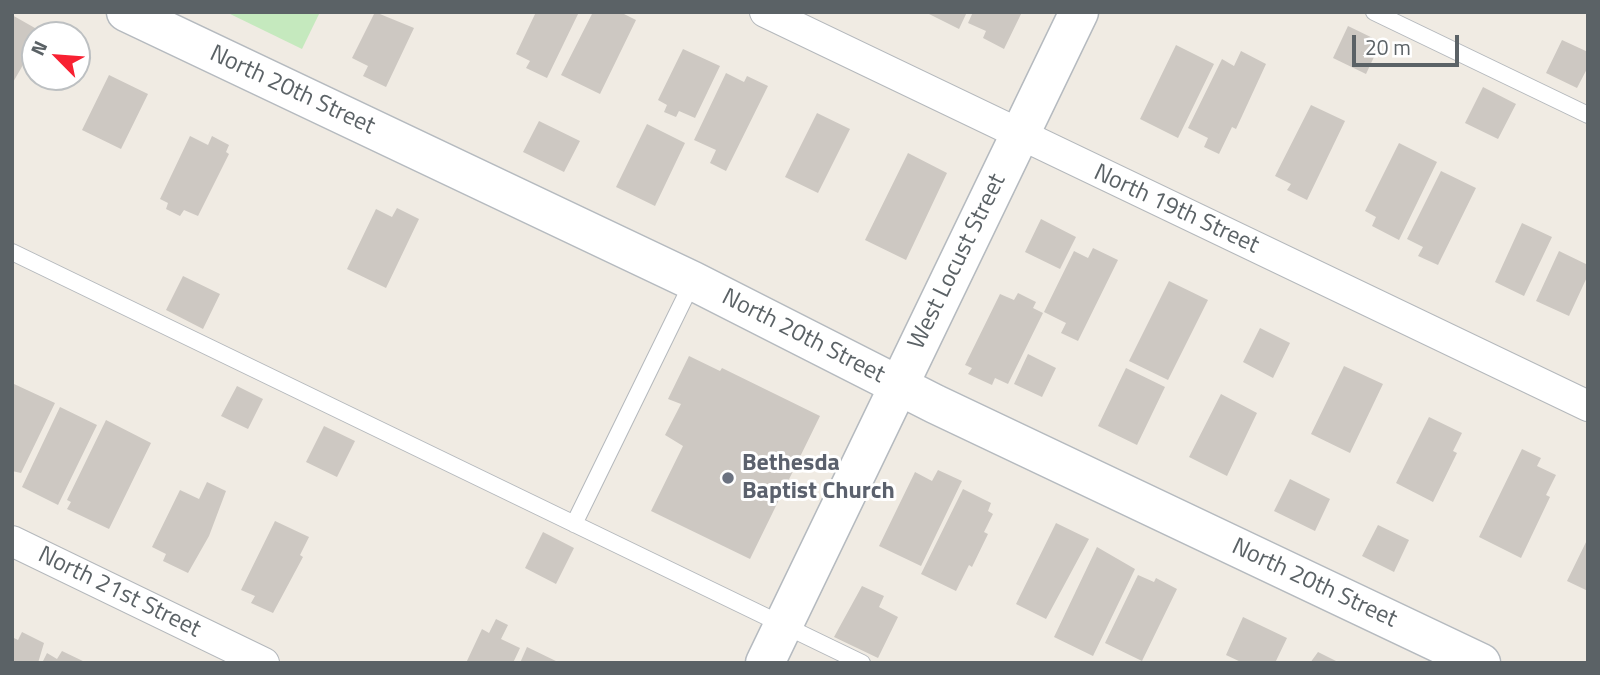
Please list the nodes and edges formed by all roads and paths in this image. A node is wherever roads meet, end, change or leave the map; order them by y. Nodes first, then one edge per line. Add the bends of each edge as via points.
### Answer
1 (126, 12) edge
2 (765, 12) edge
3 (1079, 12) edge
4 (1374, 12) edge
5 (1588, 115) edge
6 (1019, 135) junction
7 (12, 252) edge
8 (693, 281) junction
9 (899, 386) junction
10 (1588, 406) edge
11 (574, 524) junction
12 (12, 541) edge
13 (783, 625) junction
14 (264, 663) edge
15 (765, 663) edge
16 (862, 663) edge
17 (1480, 663) edge

1 - 8 main road, North 20th Street
2 - 6 street, North 19th Street
3 - 6 main road, West Locust Street
4 - 5 lane
6 - 9 main road, West Locust Street
6 - 10 street, North 19th Street
7 - 11 lane
8 - 9 main road, North 20th Street
8 - 11 lane
9 - 13 main road, West Locust Street
9 - 17 main road, North 20th Street
11 - 13 lane
12 - 14 street, North 21st Street
13 - 15 main road, West Locust Street
13 - 16 lane

